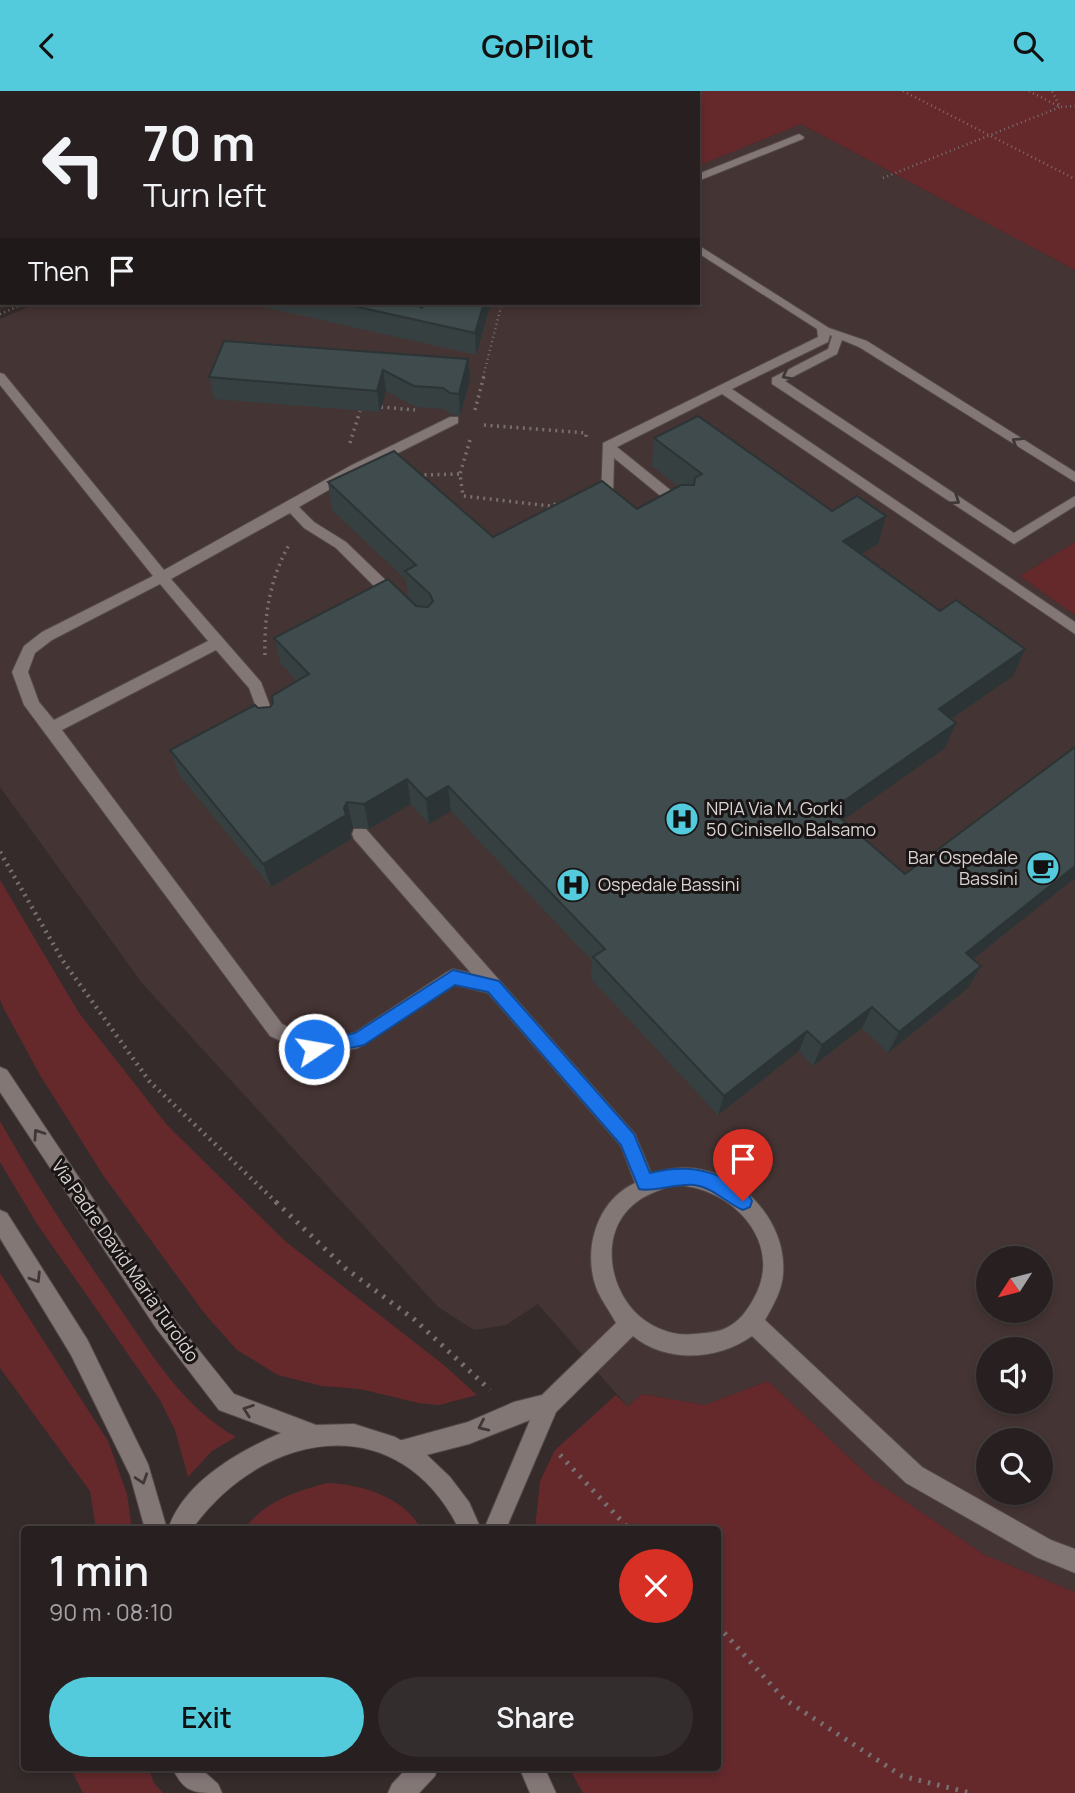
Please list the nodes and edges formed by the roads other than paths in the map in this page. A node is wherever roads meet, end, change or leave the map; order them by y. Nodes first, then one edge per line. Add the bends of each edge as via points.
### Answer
1 (799, 137) dead end
2 (700, 177) edge
3 (700, 249) edge
4 (823, 328) junction
5 (838, 335) junction
6 (0, 377) edge
7 (723, 389) junction
8 (454, 420) edge
9 (608, 446) junction
10 (1075, 478) edge
11 (606, 495) edge
12 (1075, 500) edge
13 (290, 505) junction
14 (684, 508) edge
15 (162, 578) junction
16 (407, 609) edge
17 (1075, 629) edge
18 (217, 643) junction
19 (52, 727) junction
20 (270, 727) edge
21 (360, 834) edge
22 (493, 986) junction
23 (0, 1076) edge
24 (645, 1183) junction
25 (0, 1220) edge
26 (752, 1322) junction
27 (631, 1323) junction
28 (548, 1404) junction
29 (312, 1434) junction
30 (402, 1450) junction
31 (155, 1526) edge
32 (181, 1526) edge
33 (470, 1526) edge
34 (496, 1526) edge
35 (1075, 1561) edge
36 (186, 1771) edge
37 (422, 1771) edge
38 (533, 1771) edge
39 (209, 1793) edge
40 (401, 1793) edge
41 (543, 1793) edge

1 - 2 street
3 - 4 street
4 - 5 street
4 - 7 street via 824,339
10 -> 5 street via 863,344
5 -> 12 street via 833,351 776,381 1014,539
6 - 15 street
7 - 9 street
7 - 17 street
8 - 13 street
9 - 11 street
9 - 14 street
13 - 15 street
13 - 16 street via 309,525 341,545
15 - 18 street
15 - 19 street via 47,636 29,650 20,672 32,705
18 - 19 street
18 - 20 street via 256,686
19 - 22 street via 276,1030 314,1049 358,1040 453,977
21 - 22 street
22 - 24 street via 628,1140
29 -> 23 street, Via Padre David Maria Turoldo via 227,1402 163,1321
24 - 26 street via 670,1176 696,1177 721,1185 743,1201 760,1222 771,1247 773,1273 766,1299
24 - 27 street via 623,1198 608,1219 600,1245 601,1273 612,1300
25 -> 31 street via 79,1347 141,1472
26 - 27 street via 732,1337 707,1346 680,1346 654,1339
26 - 35 street via 914,1475 1044,1549
27 - 28 street
28 -> 30 street via 468,1433
28 - 34 street
29 - 30 street via 359,1435
29 - 32 street via 267,1447 226,1472
30 - 33 street via 437,1477
36 - 39 street
37 - 40 street
38 - 41 street

